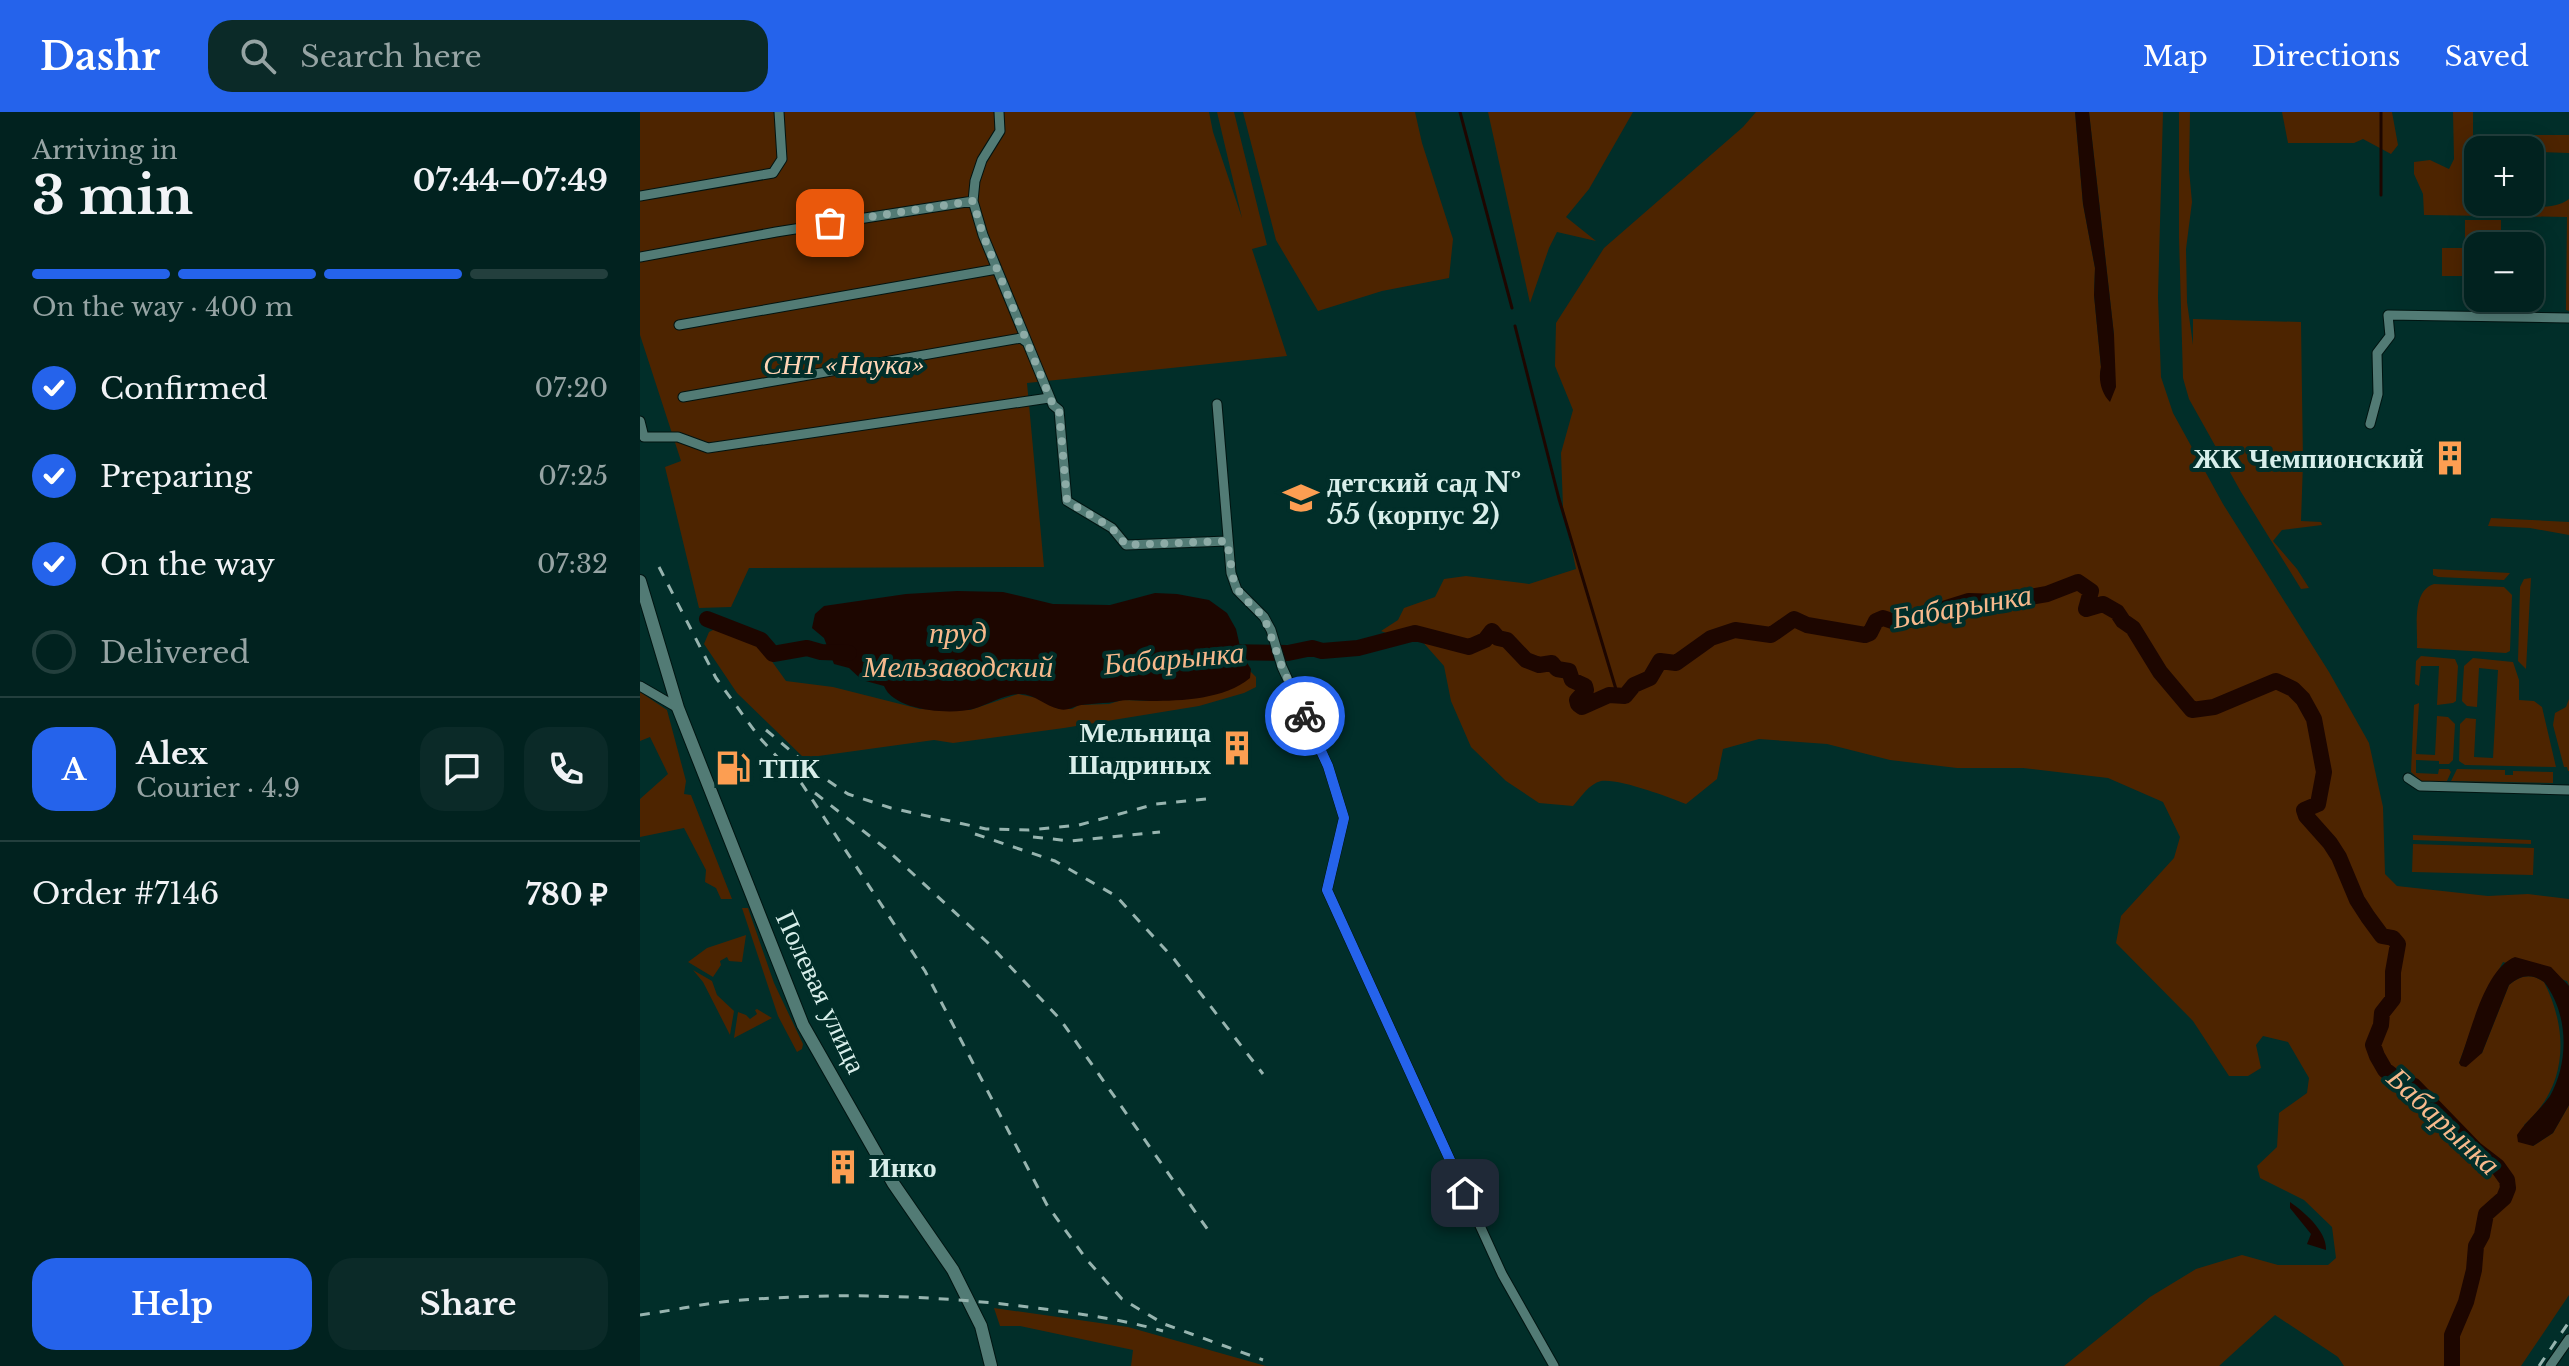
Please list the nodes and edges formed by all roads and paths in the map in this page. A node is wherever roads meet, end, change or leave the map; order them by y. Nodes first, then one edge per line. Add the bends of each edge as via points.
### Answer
1 (779, 112) edge
2 (999, 112) edge
3 (640, 196) edge
4 (973, 201) junction
5 (640, 257) edge
6 (997, 269) junction
7 (2569, 318) edge
8 (679, 325) dead end
9 (1025, 341) junction
10 (683, 397) dead end
11 (1049, 398) junction
12 (1217, 404) dead end
13 (640, 421) edge
14 (2370, 424) dead end
15 (1227, 541) junction
16 (640, 581) edge
17 (640, 686) edge
18 (678, 708) junction
19 (2408, 778) dead end
20 (2569, 790) edge
21 (2569, 1339) edge
22 (991, 1366) edge
23 (1554, 1366) edge
24 (2550, 1366) edge

1 - 3 street via 782,159 773,173
2 - 4 street via 1000,131 982,160
4 - 5 street
4 - 6 street
6 - 8 street
6 - 9 street
7 - 14 street via 2388,315 2390,336 2377,353 2378,394
9 - 10 street
9 - 11 street
11 - 13 street via 708,448 678,437 644,437
11 - 15 street via 1059,410 1067,501 1112,528 1126,545
12 - 15 street
15 - 23 street via 1234,583 1264,617 1328,766 1344,818 1327,890 1502,1274
16 - 18 street, Полевая улица
17 - 18 street
18 - 22 street, Полевая улица via 803,1025 893,1183 953,1270 981,1326
19 - 20 street via 2420,786
21 - 24 street

